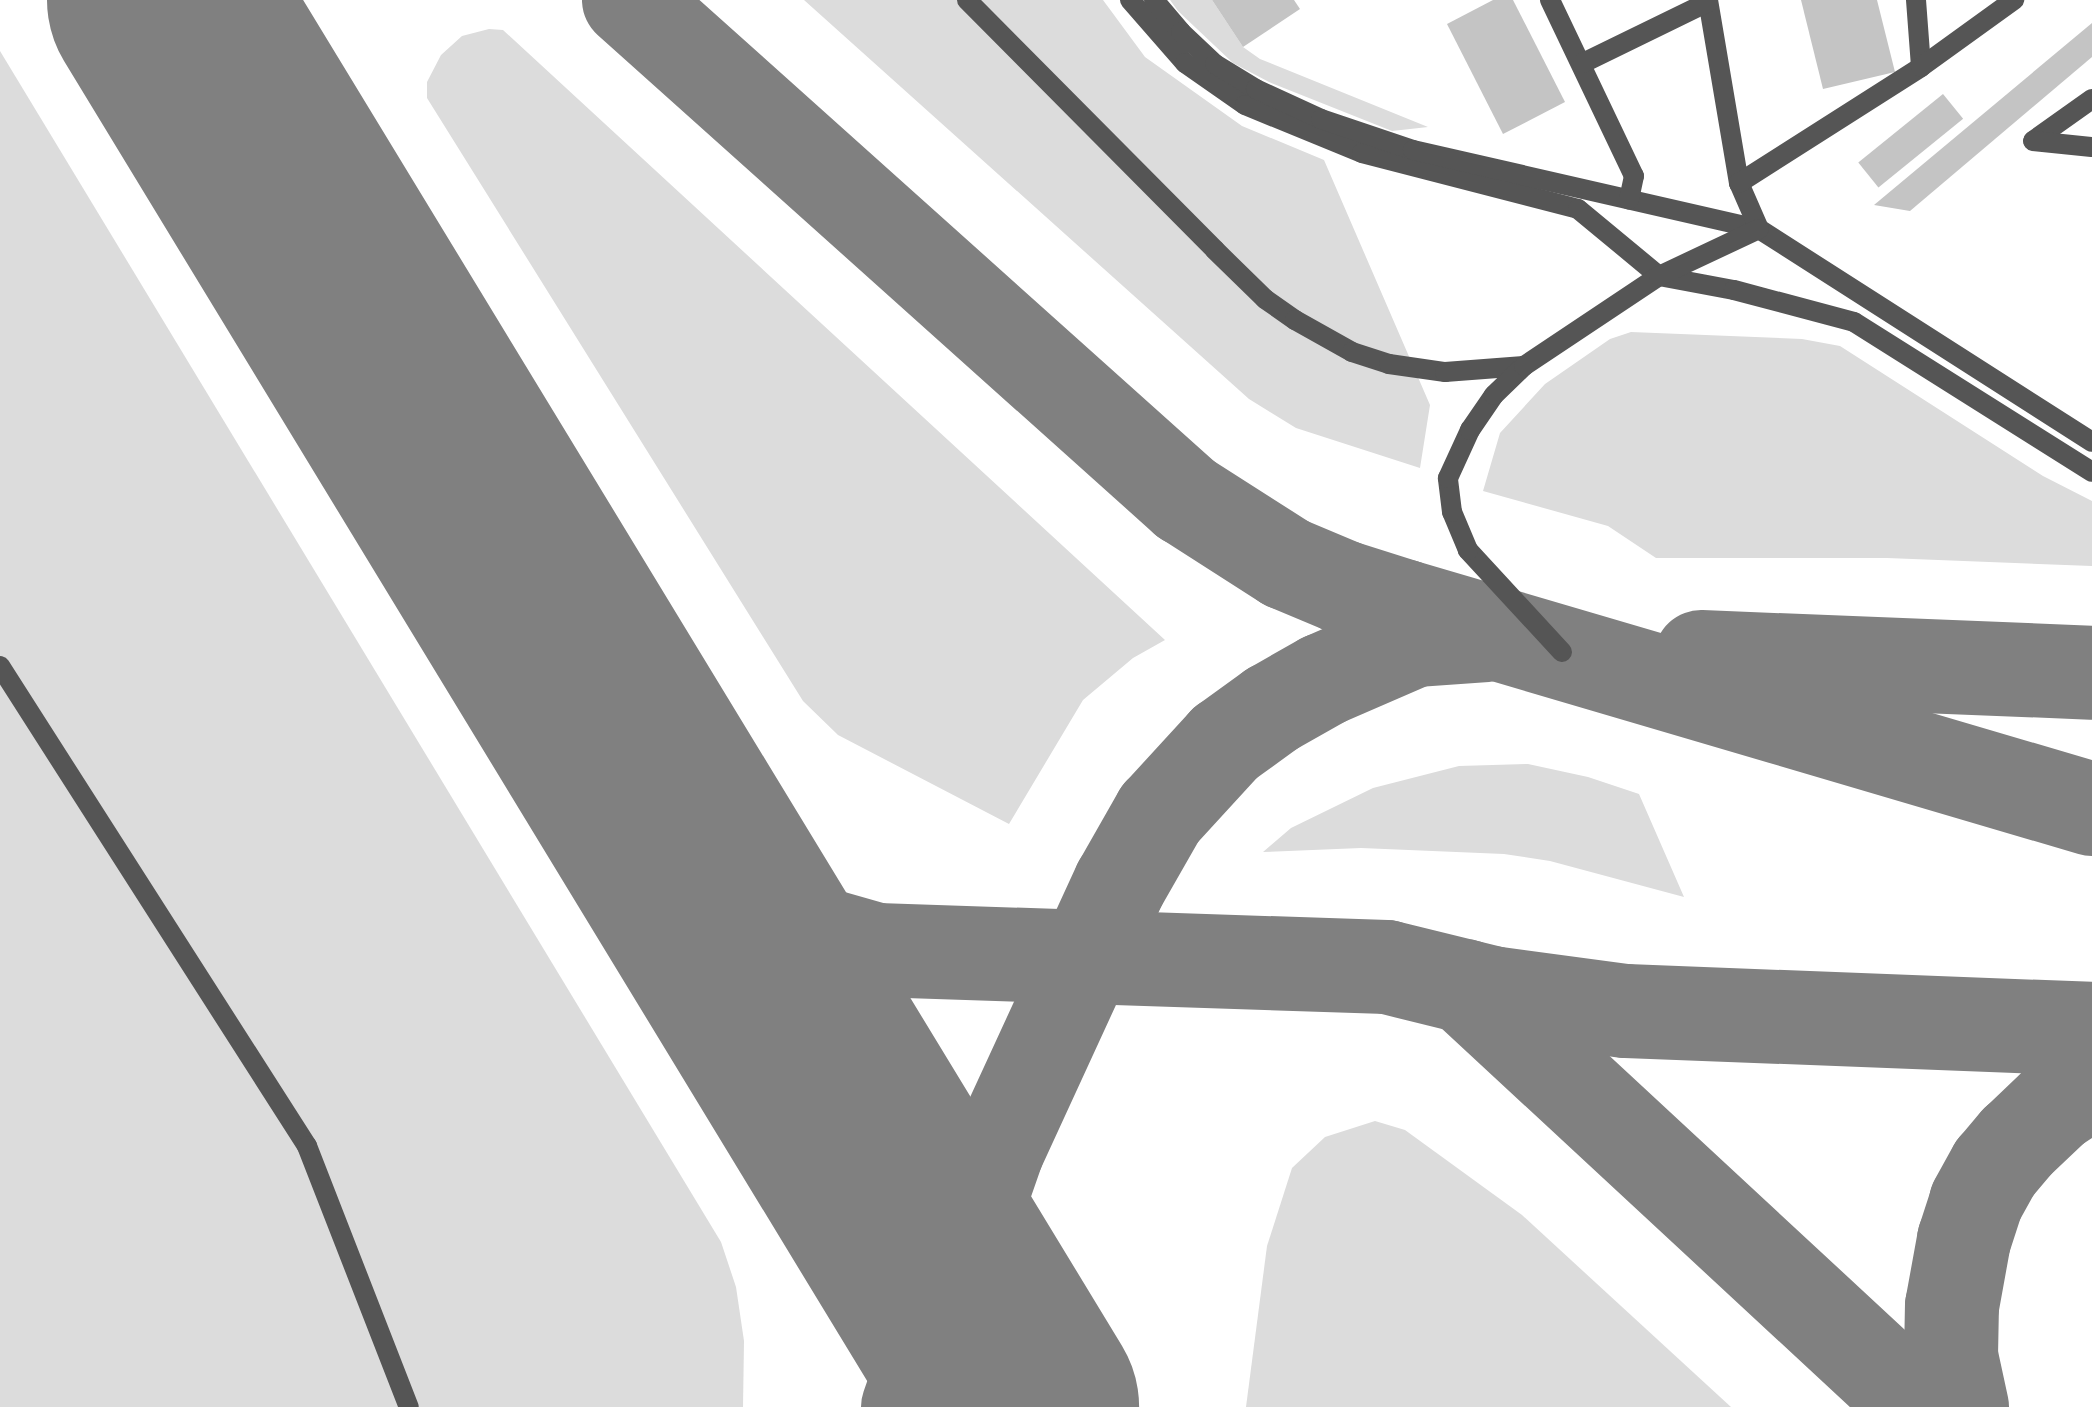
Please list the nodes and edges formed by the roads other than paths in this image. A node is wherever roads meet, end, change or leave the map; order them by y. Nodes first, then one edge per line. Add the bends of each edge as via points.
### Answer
1 (967, 0) edge
2 (1130, 0) edge
3 (1154, 0) edge
4 (1550, 0) edge
5 (1916, 0) edge
6 (2014, 0) edge
7 (1708, 1) edge
8 (1583, 63) junction
9 (1921, 67) junction
10 (2092, 99) edge
11 (2092, 147) edge
12 (1739, 183) junction
13 (1629, 199) junction
14 (1759, 229) junction
15 (1659, 276) junction
16 (1524, 366) junction
17 (2092, 442) edge
18 (2092, 472) edge
19 (1562, 652) dead end
20 (0, 666) edge
21 (409, 1407) edge

1 - 16 lane via 1235,270 1295,320 1352,352 1389,364 1445,372
2 - 15 lane via 1185,63 1245,105 1362,153 1578,209
3 - 13 lane via 1215,64 1321,119 1413,150
4 - 8 lane
5 - 9 lane
6 - 9 lane
7 - 8 lane
7 - 12 lane
8 - 13 lane via 1634,176
9 - 12 lane
10 - 11 lane via 2033,141
12 - 14 lane
13 - 14 lane
14 - 15 lane
14 - 17 lane
15 - 16 lane
15 - 18 lane via 1854,322
16 - 19 lane via 1494,395 1470,430 1448,478 1452,512 1468,550
20 - 21 lane via 307,1146

